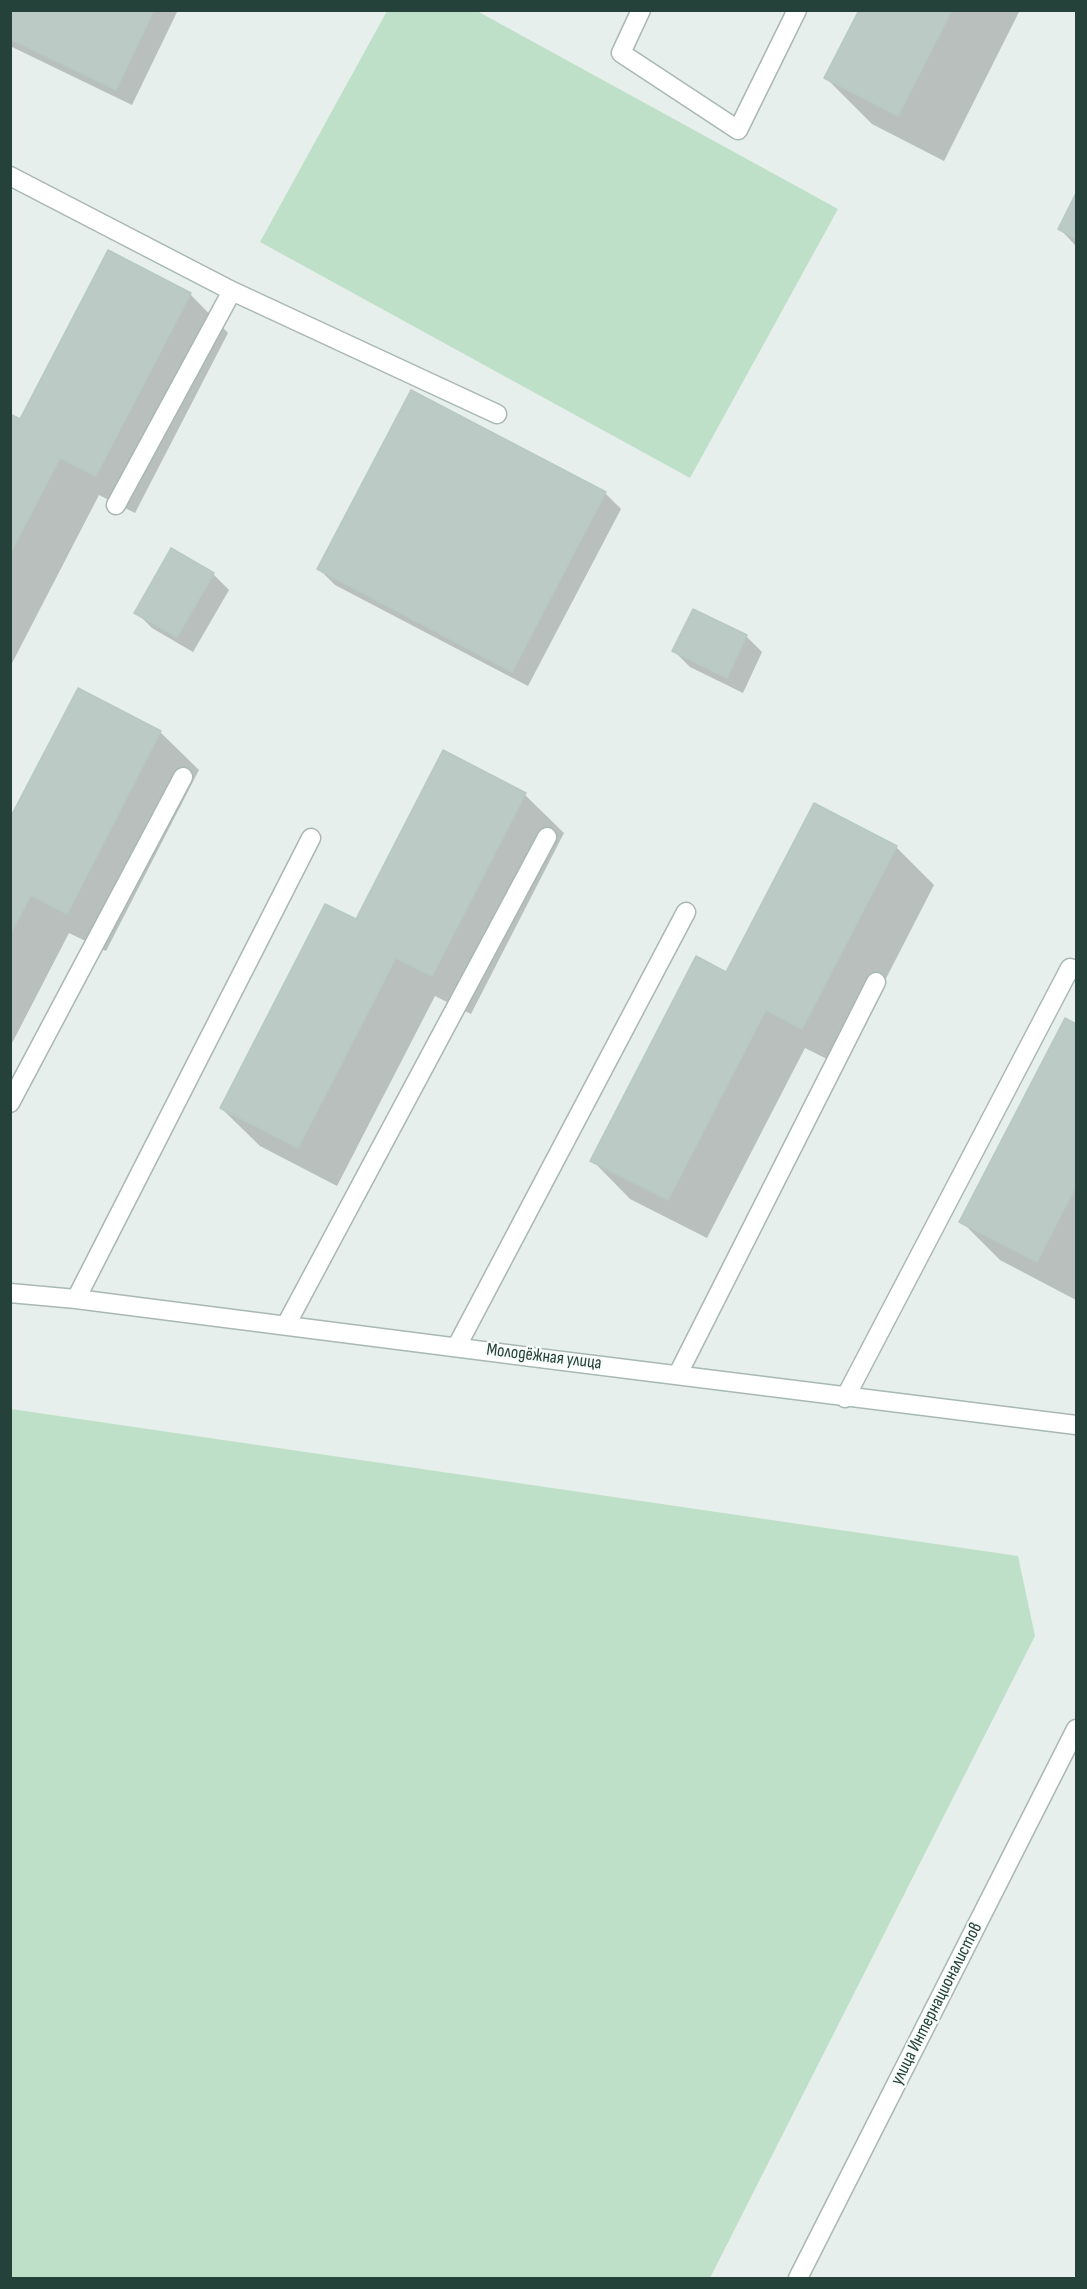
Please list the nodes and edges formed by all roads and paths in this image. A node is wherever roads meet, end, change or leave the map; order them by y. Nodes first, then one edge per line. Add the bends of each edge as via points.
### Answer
1 (641, 10) edge
2 (797, 10) edge
3 (10, 176) edge
4 (232, 291) junction
5 (497, 414) dead end
6 (116, 505) dead end
7 (183, 777) dead end
8 (547, 837) dead end
9 (311, 838) dead end
10 (686, 912) dead end
11 (1077, 970) edge
12 (876, 982) dead end
13 (10, 1103) edge
14 (10, 1293) edge
15 (76, 1299) junction
16 (286, 1325) junction
17 (457, 1346) junction
18 (678, 1374) junction
19 (845, 1398) junction
20 (1077, 1425) edge
21 (1077, 1729) edge
22 (798, 2278) edge

1 - 2 street via 621,53 738,130
3 - 4 street
4 - 5 street
4 - 6 street
7 - 13 street
8 - 16 street
9 - 15 street
10 - 17 street
11 - 19 street via 1070,968
12 - 18 street
14 - 15 street, Молодёжная улица
15 - 16 street, Молодёжная улица
16 - 17 street, Молодёжная улица
17 - 18 street, Молодёжная улица
18 - 19 street, Молодёжная улица
19 - 20 street, Молодёжная улица
21 - 22 street, улица Интернационалистов

